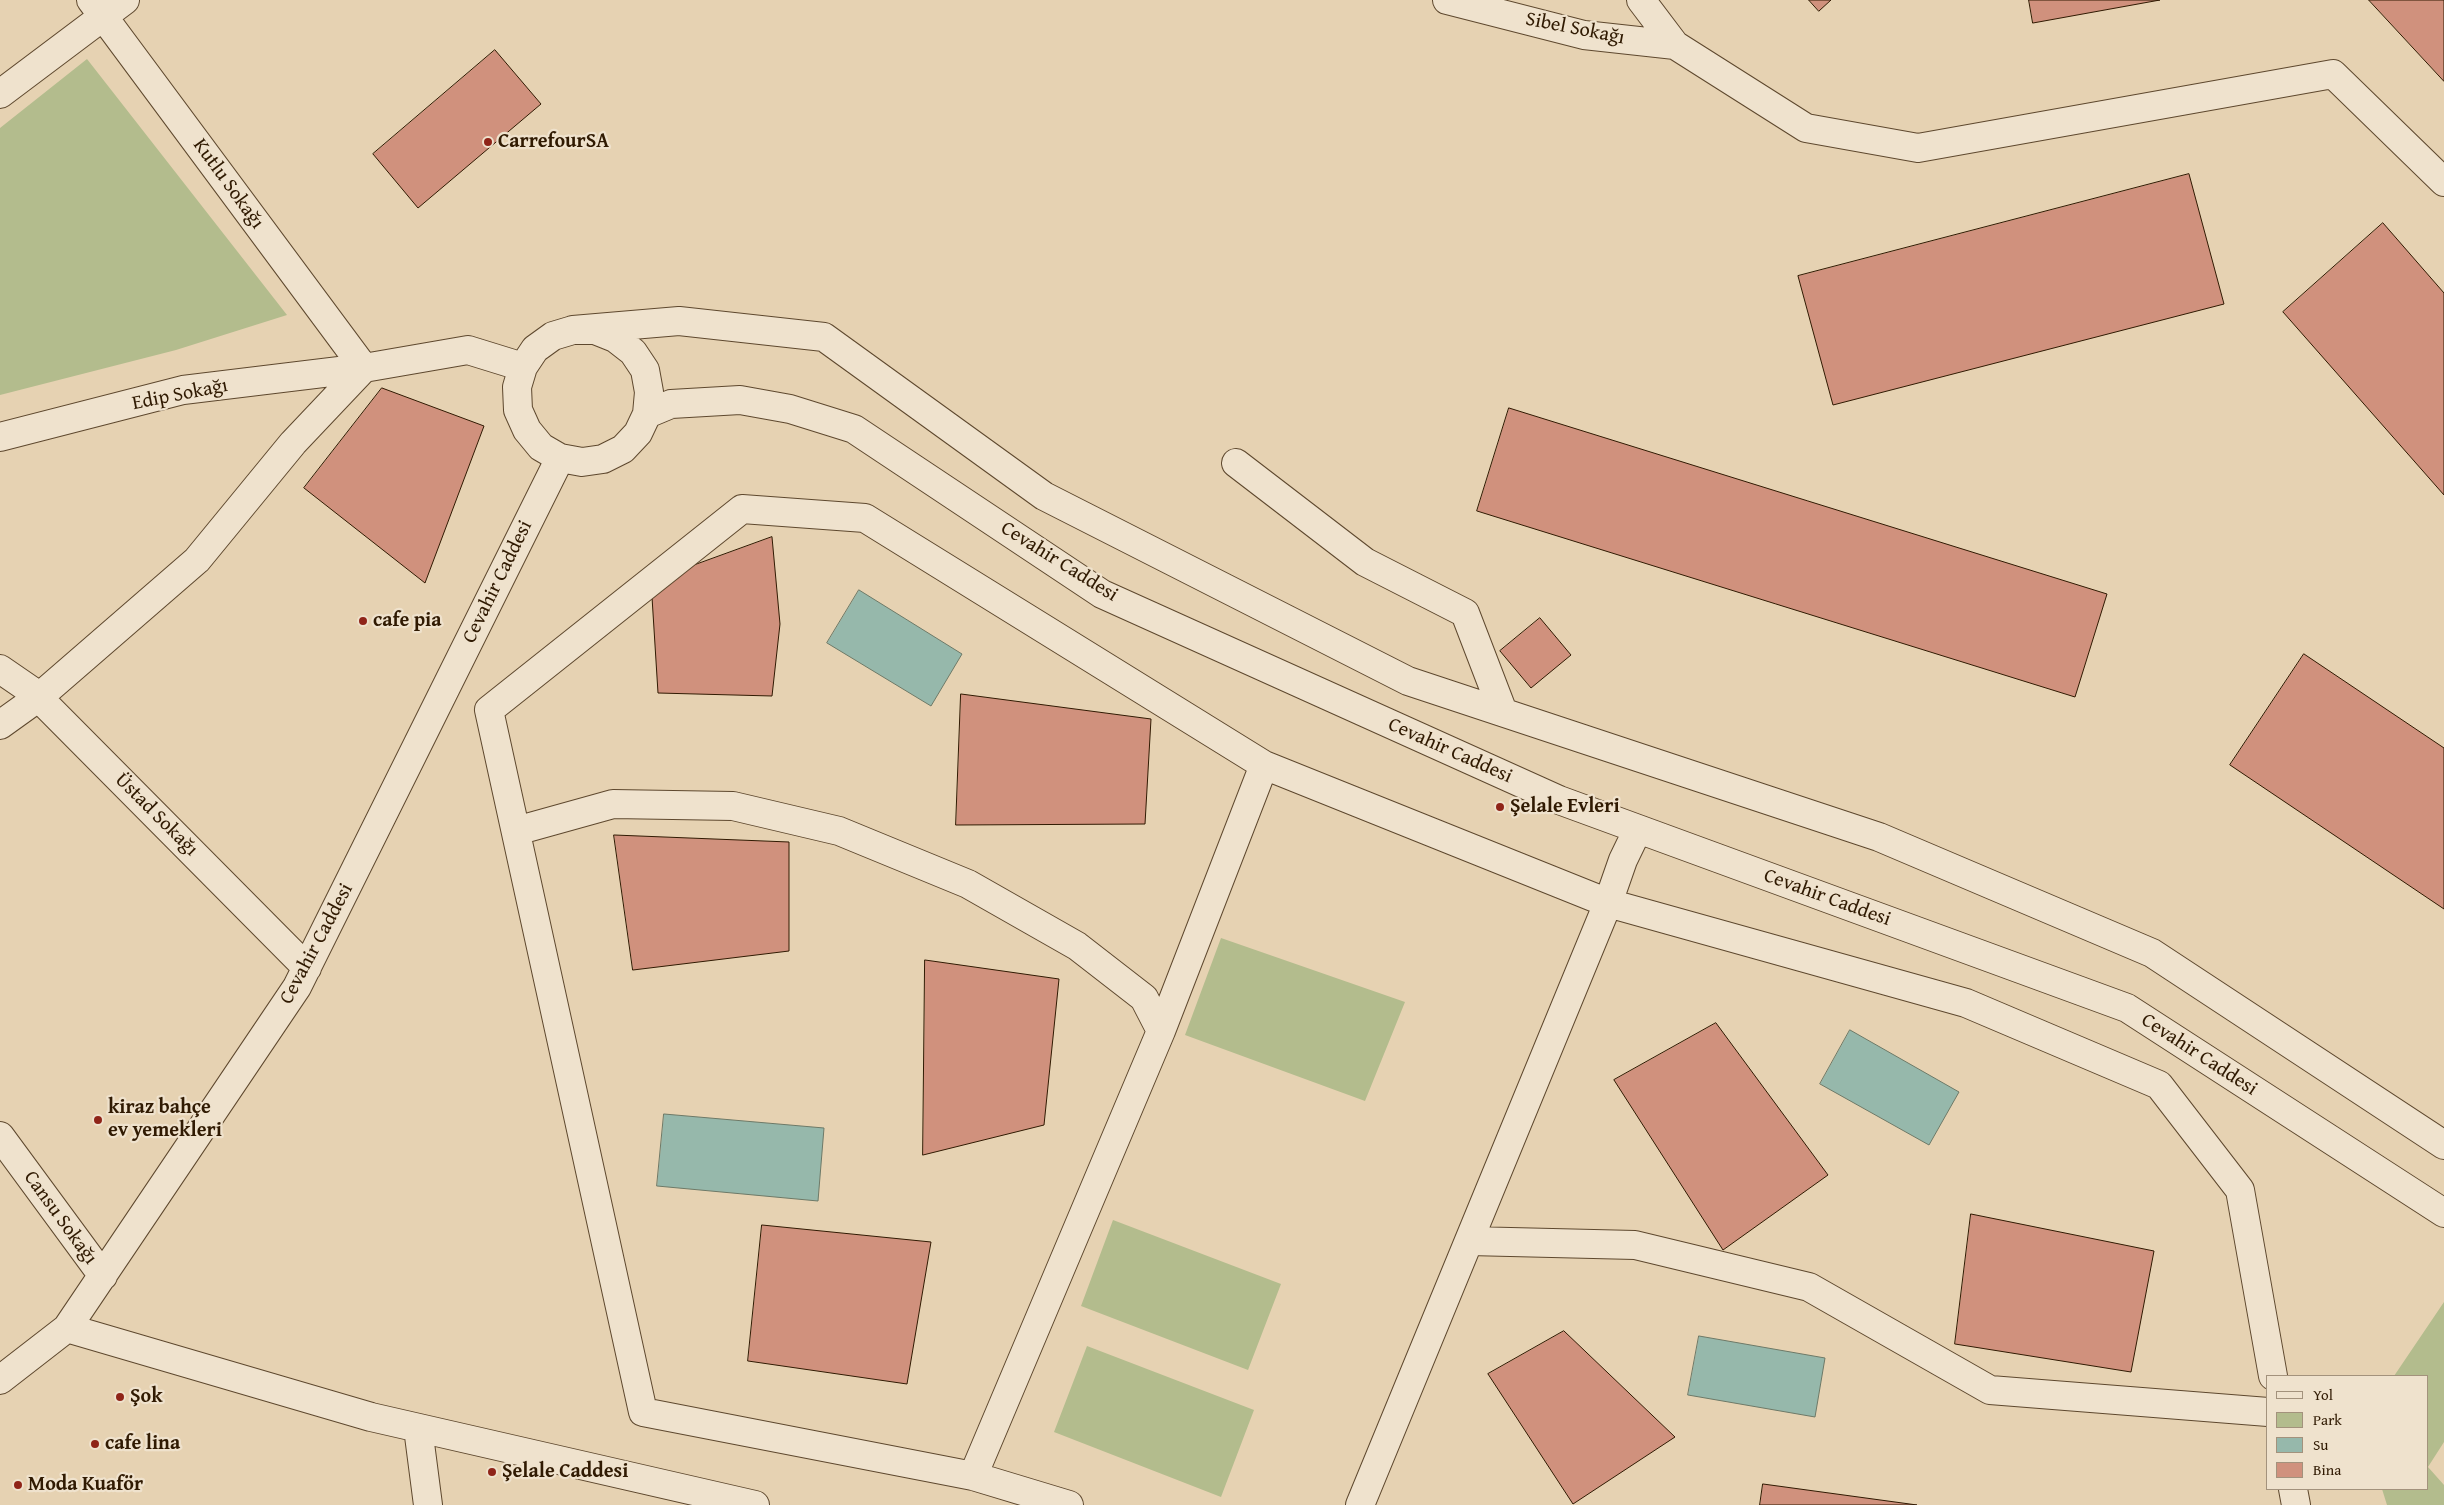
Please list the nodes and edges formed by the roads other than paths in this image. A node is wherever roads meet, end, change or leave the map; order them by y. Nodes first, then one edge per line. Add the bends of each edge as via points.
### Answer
1 (1447, 0) edge
2 (1641, 0) edge
3 (106, 5) edge
4 (1675, 45) junction
5 (0, 94) edge
6 (2444, 182) edge
7 (573, 330) junction
8 (523, 367) junction
9 (364, 368) junction
10 (647, 414) junction
11 (0, 437) edge
12 (560, 458) junction
13 (1236, 463) dead end
14 (0, 669) edge
15 (39, 697) junction
16 (1503, 712) junction
17 (0, 725) edge
18 (1264, 765) junction
19 (1638, 829) junction
20 (516, 831) junction
21 (1608, 903) junction
22 (307, 968) junction
23 (1161, 1031) junction
24 (0, 1136) edge
25 (2444, 1145) edge
26 (2444, 1213) edge
27 (1469, 1242) junction
28 (103, 1276) junction
29 (67, 1328) junction
30 (2273, 1375) edge
31 (0, 1380) edge
32 (2266, 1412) edge
33 (418, 1428) junction
34 (973, 1476) junction
35 (2293, 1490) edge
36 (679, 1497) edge
37 (428, 1505) edge
38 (755, 1505) edge
39 (1069, 1505) edge
40 (1360, 1505) edge
41 (2296, 1505) edge

1 - 4 street, Sibel Sokağı via 1584,35
2 - 4 street
3 - 5 street
3 - 9 street, Kutlu Sokağı
4 - 6 street via 1806,128 1918,148 2332,74
7 - 8 street via 553,336 535,350
7 - 10 street via 595,330 616,338 633,352 645,370 649,392
7 - 16 street via 679,321 824,337 1044,496 1408,681
8 - 9 street, Edip Sokağı via 468,350
8 - 12 street via 517,388 518,410 526,430 541,447
9 - 11 street, Edip Sokağı via 184,390
9 - 15 street via 293,443 197,560
10 - 12 street via 638,433 623,449 603,459 582,462
10 - 19 street, Cevahir Caddesi via 671,404 740,400 790,409 854,429 1102,594 1559,800
12 - 22 street, Cevahir Caddesi
13 - 16 street via 1365,562 1465,613
14 - 15 street, Üstad Sokağı
15 - 17 street
15 - 22 street, Üstad Sokağı
16 - 25 street via 1879,837 2152,953
18 - 20 street via 865,518 742,509 489,710
18 - 21 street
18 - 23 street
19 - 21 street
19 - 26 street, Cevahir Caddesi via 2127,1008
20 - 23 street via 613,804 733,806 839,831 968,884 1077,946 1144,998
20 - 34 street via 643,1412
21 - 27 street
21 - 30 street via 1966,1003 2159,1085 2240,1190
22 - 28 street, Cevahir Caddesi via 297,988
23 - 34 street
24 - 28 street, Cansu Sokağı
27 - 32 street via 1635,1245 1809,1286 1990,1390
27 - 40 street
28 - 29 street, Cevahir Caddesi
29 - 31 street, Cevahir Caddesi
29 - 33 street
33 - 36 street
33 - 37 street
34 - 39 street
35 - 41 street
36 - 38 street

